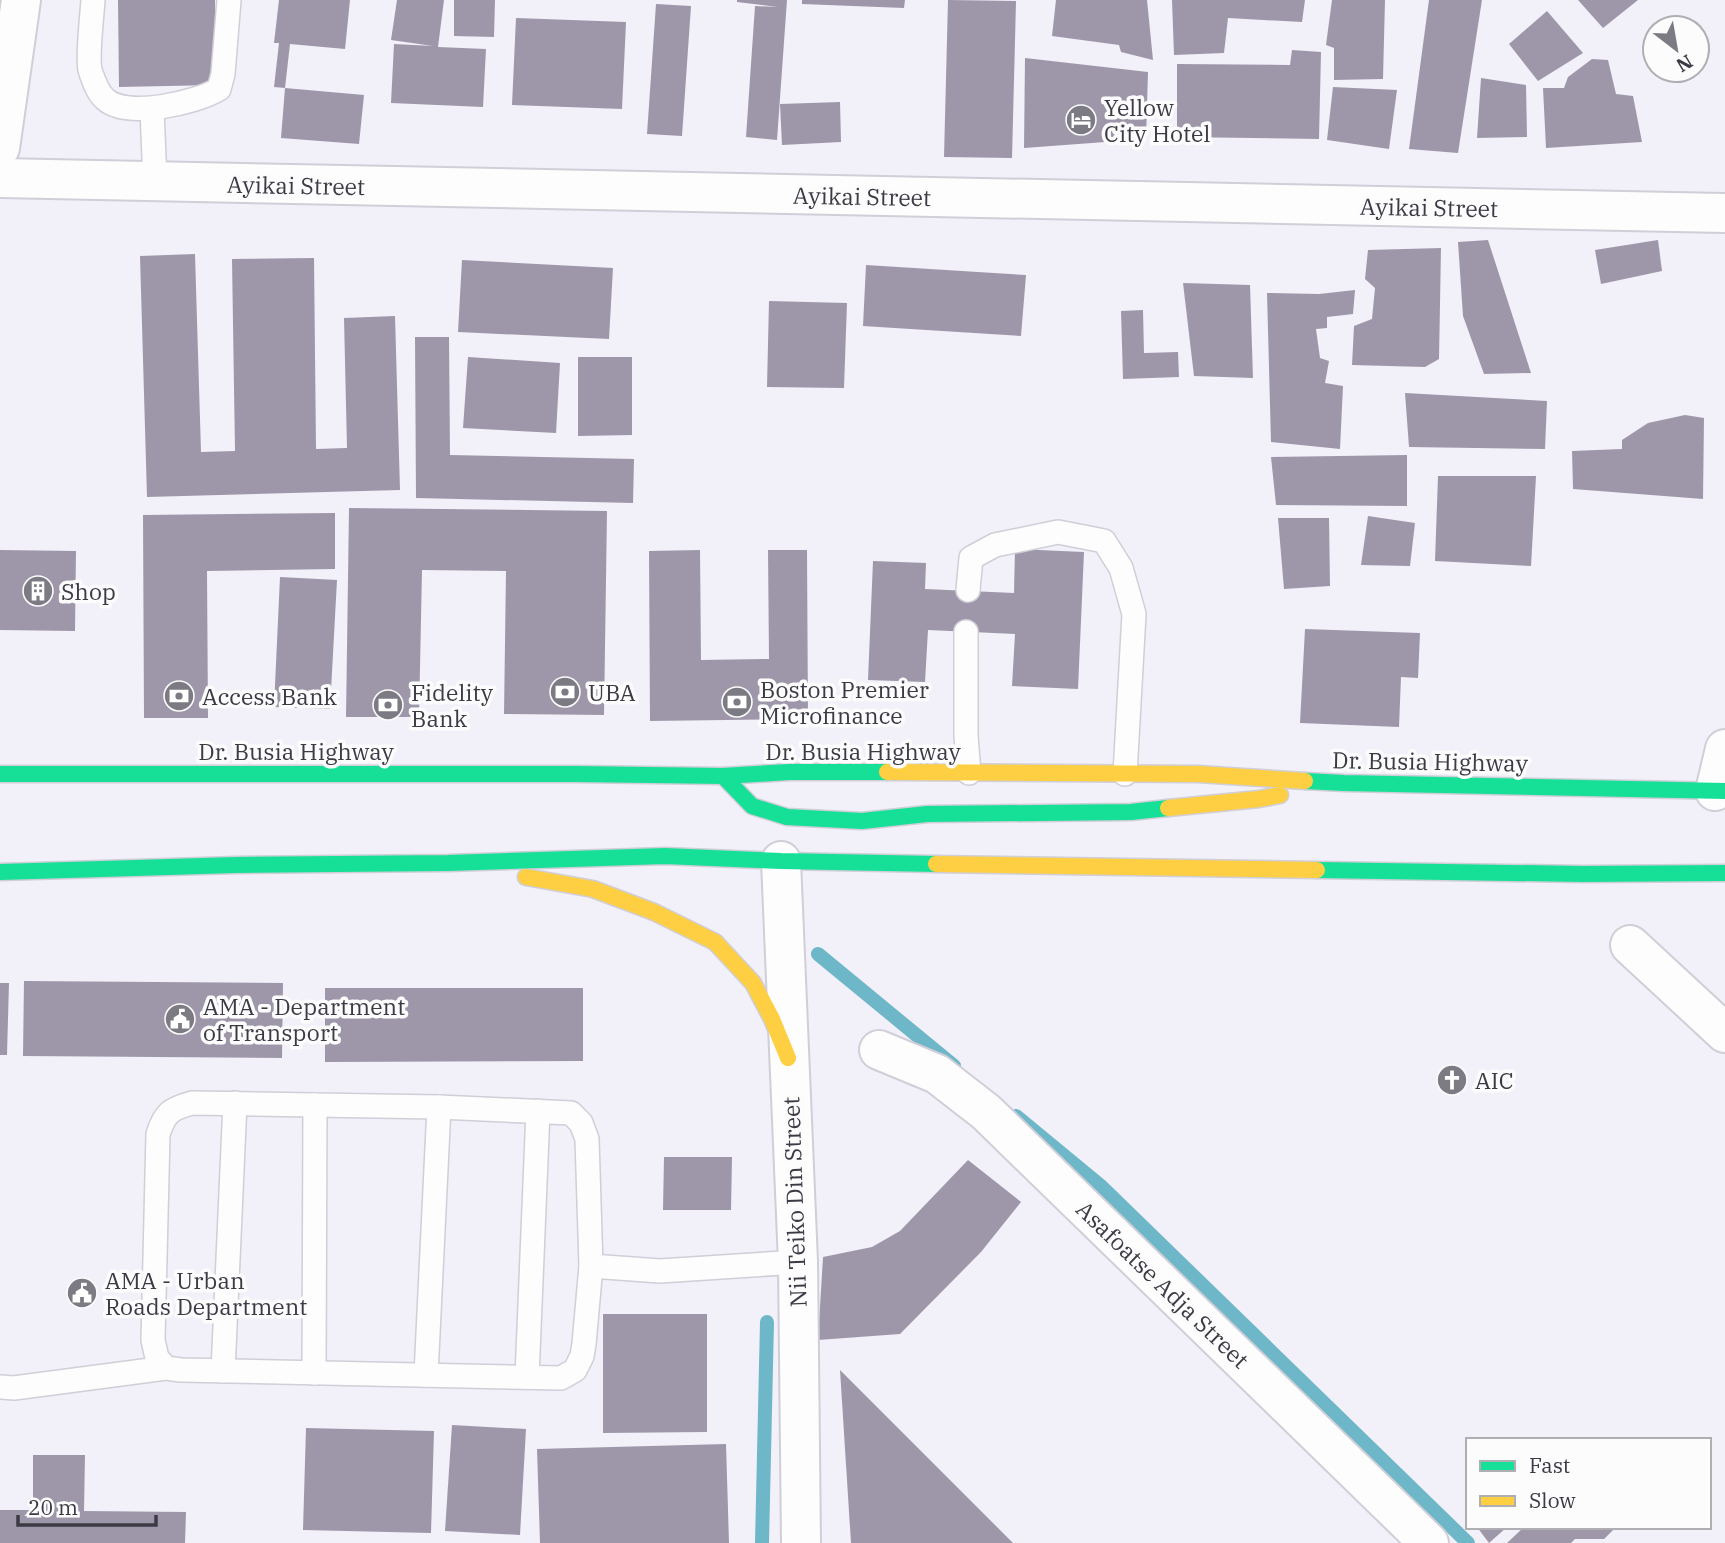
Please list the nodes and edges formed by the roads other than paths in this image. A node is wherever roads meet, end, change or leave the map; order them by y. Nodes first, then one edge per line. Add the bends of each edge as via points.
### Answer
1 (21, 0) edge
2 (93, 0) edge
3 (229, 0) edge
4 (152, 109) junction
5 (0, 148) edge
6 (0, 178) edge
7 (155, 182) junction
8 (1725, 213) edge
9 (968, 590) dead end
10 (966, 632) dead end
11 (1725, 749) edge
12 (969, 773) junction
13 (0, 774) edge
14 (1125, 774) junction
15 (723, 776) junction
16 (1344, 783) junction
17 (1720, 791) edge
18 (780, 861) junction
19 (448, 863) junction
20 (0, 872) edge
21 (1725, 873) edge
22 (1630, 944) dead end
23 (1725, 1033) edge
24 (879, 1050) dead end
25 (788, 1058) junction
26 (235, 1104) junction
27 (315, 1105) junction
28 (439, 1107) junction
29 (538, 1111) junction
30 (798, 1262) junction
31 (591, 1266) junction
32 (166, 1368) junction
33 (223, 1371) junction
34 (314, 1373) junction
35 (426, 1376) junction
36 (527, 1377) junction
37 (0, 1387) edge
38 (801, 1543) edge
39 (1429, 1543) edge

1 - 5 street
2 - 4 lane via 89,67 96,86 105,99 120,107
3 - 4 lane via 219,89 208,96
4 - 7 lane
6 - 7 street, Ayikai Street
7 - 8 street, Ayikai Street
9 - 14 lane via 971,558 995,544 1058,532 1104,541 1121,568 1134,614
10 - 12 lane
11 - 17 street
12 - 14 highway, Dr. Busia Highway
12 - 15 highway, Dr. Busia Highway
13 - 15 highway, Dr. Busia Highway
14 - 16 highway, Dr. Busia Highway
15 - 16 highway via 752,806 787,817 862,821 927,814 1131,812 1259,799
16 - 17 highway, Dr. Busia Highway
18 - 19 highway via 665,856
18 - 21 highway
18 - 25 street, Nii Teiko Din Street
19 - 20 highway
19 - 25 highway via 593,889 715,942 753,983
22 - 23 street
24 - 39 street, Asafoatse Adja Street via 937,1074 986,1112
25 - 30 street, Nii Teiko Din Street
26 - 27 lane
26 - 32 lane via 192,1103 175,1108 163,1118 158,1134 153,1340
26 - 33 lane
27 - 28 lane
27 - 34 lane
28 - 29 lane
28 - 35 lane
29 - 31 lane via 571,1114 581,1123 587,1139
29 - 36 lane
30 - 31 lane via 660,1271
30 - 38 street, Nii Teiko Din Street
31 - 36 lane via 584,1344 575,1370 561,1378
32 - 33 lane
32 - 37 lane
33 - 34 lane
34 - 35 lane
35 - 36 lane

